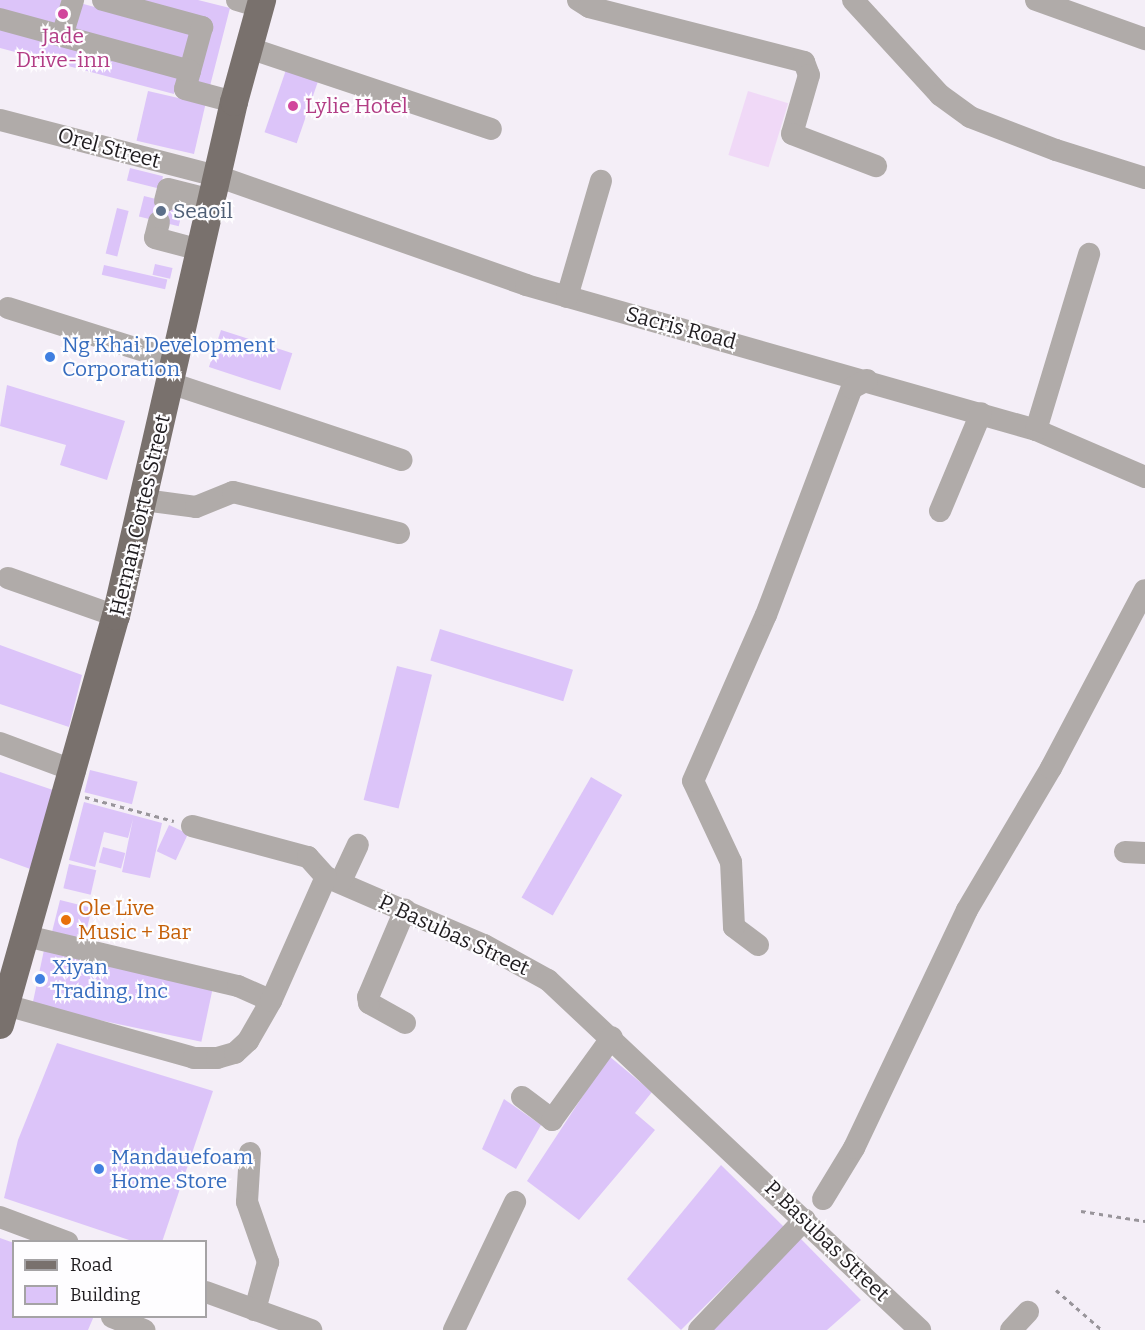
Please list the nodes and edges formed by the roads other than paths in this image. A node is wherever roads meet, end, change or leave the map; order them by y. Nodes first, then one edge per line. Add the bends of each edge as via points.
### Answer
1 (73, 0) edge
2 (104, 0) edge
3 (578, 0) edge
4 (853, 0) edge
5 (1036, 0) edge
6 (253, 2) edge
7 (0, 19) edge
8 (62, 36) junction
9 (1145, 39) edge
10 (249, 48) junction
11 (190, 71) junction
12 (234, 102) junction
13 (0, 120) edge
14 (491, 129) dead end
15 (173, 165) junction
16 (876, 166) dead end
17 (1145, 178) edge
18 (601, 181) dead end
19 (214, 188) junction
20 (164, 204) junction
21 (200, 250) junction
22 (1089, 254) dead end
23 (567, 297) junction
24 (8, 308) dead end
25 (173, 372) junction
26 (867, 380) junction
27 (981, 413) junction
28 (1036, 430) junction
29 (402, 460) dead end
30 (1145, 477) edge
31 (144, 500) junction
32 (940, 511) dead end
33 (399, 533) dead end
34 (8, 578) dead end
35 (1145, 591) edge
36 (116, 616) junction
37 (0, 742) edge
38 (72, 782) junction
39 (192, 826) road end
40 (357, 845) dead end
41 (334, 879) junction
42 (405, 910) junction
43 (26, 936) junction
44 (758, 945) dead end
45 (5, 996) edge
46 (271, 1001) junction
47 (405, 1023) dead end
48 (612, 1037) junction
49 (522, 1097) dead end
50 (250, 1153) dead end
51 (823, 1199) dead end
52 (515, 1202) dead end
53 (0, 1217) edge
54 (805, 1219) junction
55 (62, 1240) edge
56 (207, 1292) edge
57 (255, 1310) junction
58 (1028, 1312) dead end
59 (114, 1318) edge
60 (144, 1330) edge
61 (311, 1330) edge
62 (454, 1330) edge
63 (699, 1330) edge
64 (919, 1330) edge
65 (1011, 1330) edge

1 - 8 street
2 - 11 street via 202,27
3 - 16 street via 589,7 804,62 809,75 792,134
4 - 17 street via 940,95 970,117
5 - 9 street
6 - 10 main road, Hernan Cortes Street
7 - 8 street
8 - 11 street
10 - 12 main road, Hernan Cortes Street
10 - 14 street
11 - 12 street via 185,89
12 - 19 main road, Hernan Cortes Street
13 - 15 street, Orel Street
15 - 19 street, Orel Street
15 - 20 street
18 - 23 street
19 - 20 street
19 - 21 main road, Hernan Cortes Street
19 - 23 street, Sacris Road via 371,233
20 - 21 street via 155,238
21 - 25 main road, Hernan Cortes Street
22 - 28 street
23 - 26 street, Sacris Road
24 - 25 street
25 - 29 street
25 - 31 main road, Hernan Cortes Street
26 - 27 street, Sacris Road
26 - 44 street via 852,388 766,615 693,781 731,862 734,927
27 - 28 street, Sacris Road
27 - 32 street
28 - 30 street, Sacris Road
31 - 33 street via 195,507 233,492
31 - 36 main road, Hernan Cortes Street
34 - 36 street
35 - 51 street via 1051,768 968,910 854,1148
36 - 38 main road, Hernan Cortes Street
37 - 38 street
38 - 43 main road, Hernan Cortes Street
39 - 41 street via 308,857
40 - 41 street
41 - 42 street, P. Basubas Street
41 - 46 street
42 - 47 street via 368,997 369,1003
42 - 48 street, P. Basubas Street via 548,980
43 - 45 main road, Hernan Cortes Street
43 - 46 street via 238,986
45 - 46 street via 194,1058 235,1053 248,1041
48 - 49 street via 552,1120
48 - 54 street, P. Basubas Street
50 - 57 street via 247,1202 268,1262
52 - 62 street
53 - 55 street
54 - 63 street
54 - 64 street, P. Basubas Street
56 - 57 street
57 - 61 street
58 - 65 street
59 - 60 street

